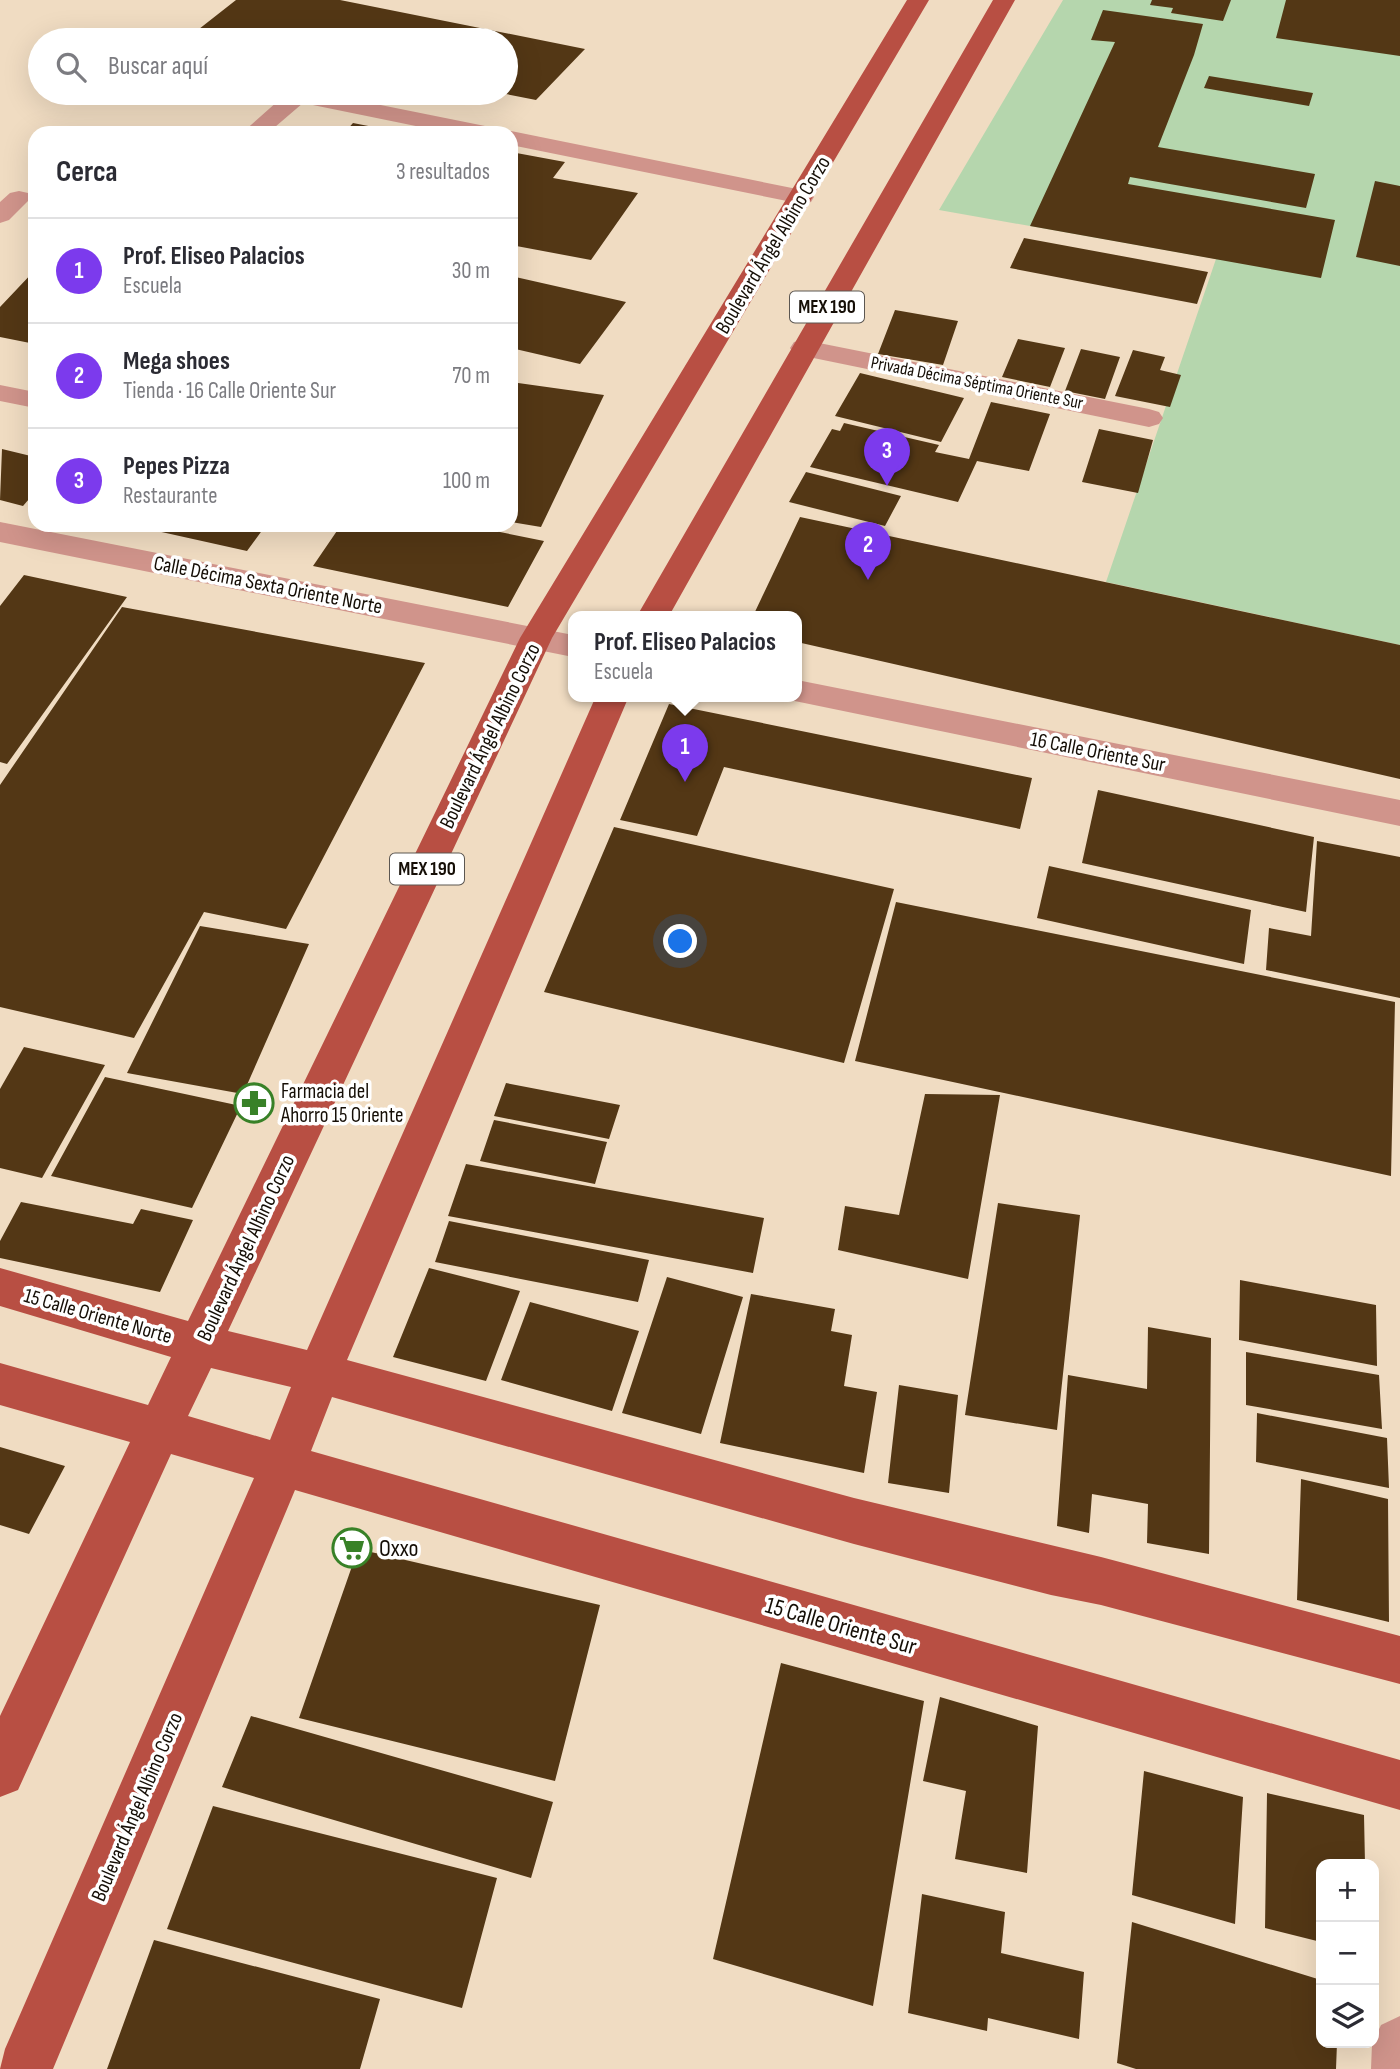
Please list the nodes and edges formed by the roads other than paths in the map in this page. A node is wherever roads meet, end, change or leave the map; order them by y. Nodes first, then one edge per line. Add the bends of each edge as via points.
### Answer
1 (918, 0) edge
2 (1004, 0) edge
3 (287, 105) edge
4 (343, 105) edge
5 (262, 126) edge
6 (450, 126) edge
7 (518, 139) edge
8 (802, 197) junction
9 (19, 198) dead end
10 (0, 215) edge
11 (804, 348) junction
12 (0, 393) edge
13 (28, 399) edge
14 (1150, 418) dead end
15 (0, 532) edge
16 (656, 611) edge
17 (536, 638) junction
18 (568, 645) edge
19 (802, 692) edge
20 (610, 702) edge
21 (1400, 813) edge
22 (0, 1287) edge
23 (200, 1345) junction
24 (319, 1373) junction
25 (0, 1384) edge
26 (159, 1430) junction
27 (282, 1466) junction
28 (1400, 1660) edge
29 (0, 1772) edge
30 (1400, 1785) edge
31 (1400, 2044) edge
32 (25, 2069) edge
33 (1399, 2069) edge

1 - 8 main road, Boulevard Ángel Albino Corzo / MEX 190
2 - 11 main road, MEX 190
3 - 5 street
4 - 6 street
7 - 8 street
8 - 17 main road, Boulevard Ángel Albino Corzo / MEX 190
9 - 10 street
11 - 14 street, Privada Décima Séptima Oriente Sur
11 - 16 main road, MEX 190
12 - 13 street
15 - 17 street, Calle Décima Sexta Oriente Norte
17 - 18 street
17 - 23 main road, Boulevard Ángel Albino Corzo / MEX 190
19 - 21 street, 16 Calle Oriente Sur
20 - 24 main road, Boulevard Ángel Albino Corzo
22 - 23 main road, 15 Calle Oriente Norte
23 - 24 main road, 15 Calle Oriente Norte
23 - 26 main road, Boulevard Ángel Albino Corzo / MEX 190
24 - 27 main road, Boulevard Ángel Albino Corzo
24 - 28 main road via 867,1524
25 - 26 main road
26 - 27 main road
26 - 29 main road, Boulevard Ángel Albino Corzo / MEX 190
27 - 30 main road, 15 Calle Oriente Sur
27 - 32 main road, Boulevard Ángel Albino Corzo
31 - 33 street

